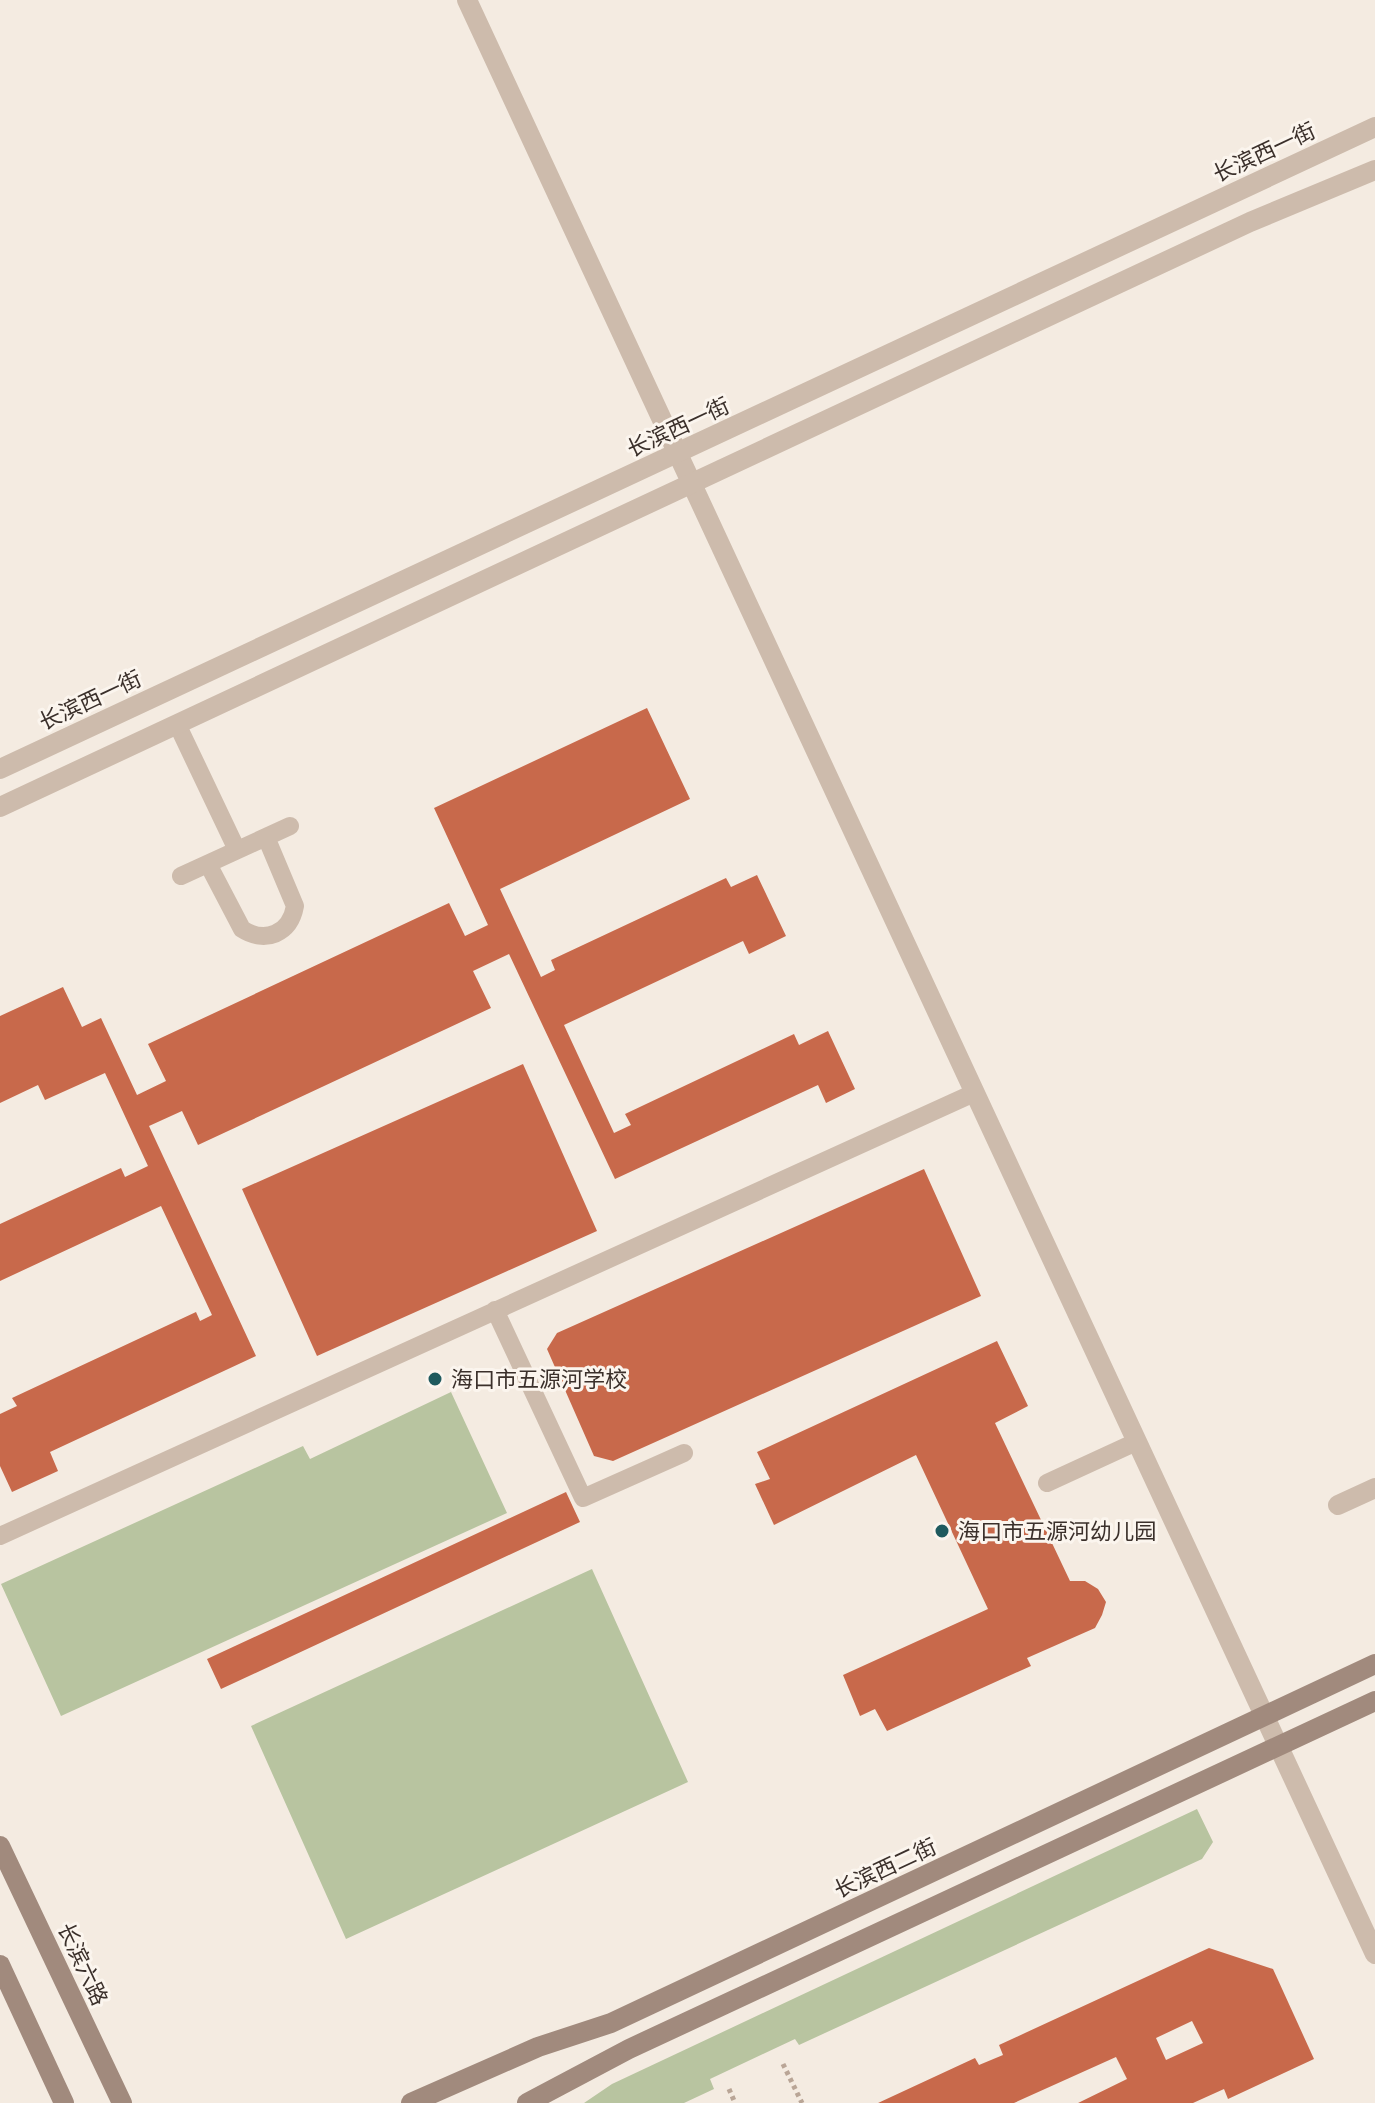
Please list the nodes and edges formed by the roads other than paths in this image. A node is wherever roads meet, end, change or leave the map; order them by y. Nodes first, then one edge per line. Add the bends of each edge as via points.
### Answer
1 (467, 0) edge
2 (1375, 127) edge
3 (1375, 170) edge
4 (676, 454) junction
5 (689, 483) junction
6 (178, 726) junction
7 (0, 769) edge
8 (0, 807) edge
9 (290, 826) dead end
10 (266, 837) junction
11 (237, 850) junction
12 (208, 864) junction
13 (181, 876) dead end
14 (974, 1093) junction
15 (495, 1310) junction
16 (1136, 1442) junction
17 (684, 1453) dead end
18 (1047, 1483) dead end
19 (1375, 1488) edge
20 (1338, 1505) dead end
21 (0, 1536) edge
22 (1375, 1664) edge
23 (1375, 1701) edge
24 (1263, 1715) junction
25 (1279, 1748) junction
26 (0, 1846) edge
27 (1375, 1954) edge
28 (0, 1965) edge
29 (64, 2103) edge
30 (122, 2103) edge
31 (411, 2103) edge
32 (527, 2103) edge

1 - 4 street
2 - 4 street, 长滨西一街
3 - 5 street via 1250,222
4 - 5 street
4 - 7 street, 长滨西一街
5 - 6 street
5 - 14 street
6 - 8 street
6 - 11 lane
9 - 10 lane
10 - 11 lane
10 - 12 lane via 295,906 288,924 273,936 242,929
11 - 12 lane
12 - 13 lane
14 - 15 lane
14 - 16 street
15 - 17 lane via 583,1498
15 - 21 lane
16 - 18 lane
16 - 24 street
19 - 20 street
22 - 24 main road, 长滨西二街
23 - 25 main road
24 - 25 street
24 - 31 main road, 长滨西二街 via 611,2023 538,2047
25 - 27 street
25 - 32 main road via 629,2049
26 - 30 main road, 长滨六路
28 - 29 main road

